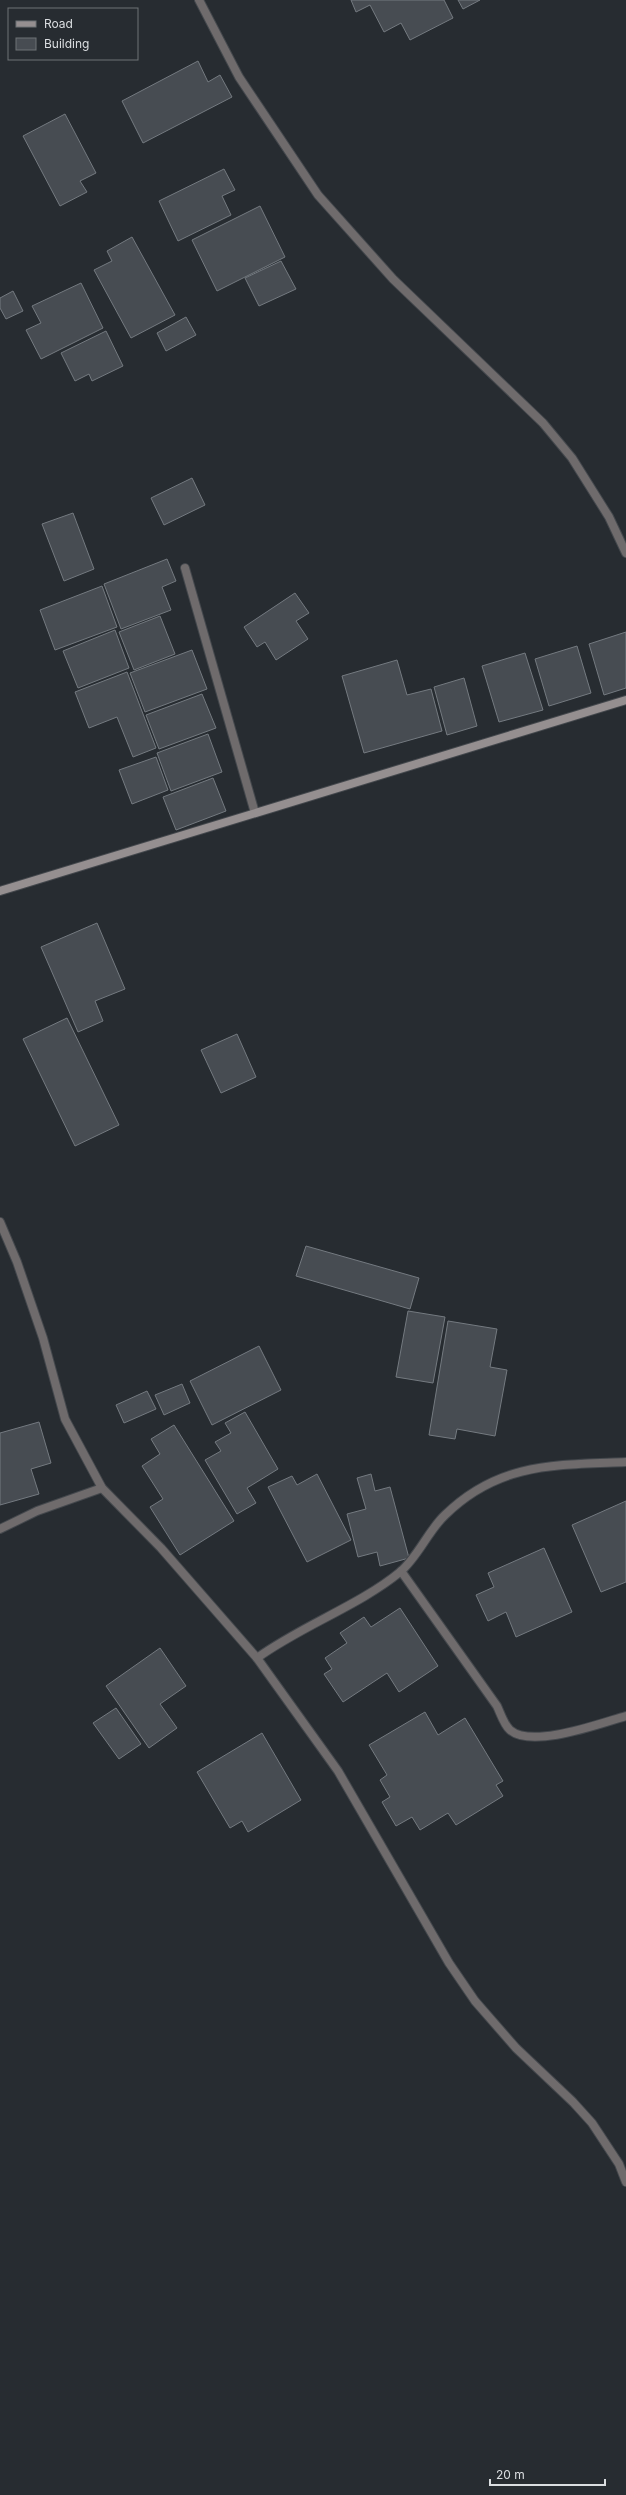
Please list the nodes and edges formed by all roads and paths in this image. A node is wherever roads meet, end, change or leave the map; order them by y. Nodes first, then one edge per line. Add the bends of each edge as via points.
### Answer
1 (199, 0) edge
2 (626, 553) edge
3 (185, 568) dead end
4 (626, 700) edge
5 (255, 813) junction
6 (0, 891) edge
7 (0, 1222) edge
8 (626, 1462) edge
9 (102, 1488) junction
10 (0, 1529) edge
11 (401, 1571) junction
12 (257, 1658) junction
13 (626, 1716) edge
14 (626, 2182) edge

1 - 2 street via 239,77 318,195 393,279 543,423 609,517
3 - 5 street
4 - 5 street
5 - 6 street
7 - 9 street via 17,1262 43,1338 65,1419
8 - 11 street via 528,1469 494,1480 469,1494 444,1516
9 - 10 street via 37,1511
9 - 12 street via 161,1548
11 - 12 street via 275,1644
11 - 13 street via 497,1706 510,1730 525,1736 548,1736
12 - 14 street via 338,1771 449,1963 475,2001 516,2048 592,2123 619,2164

